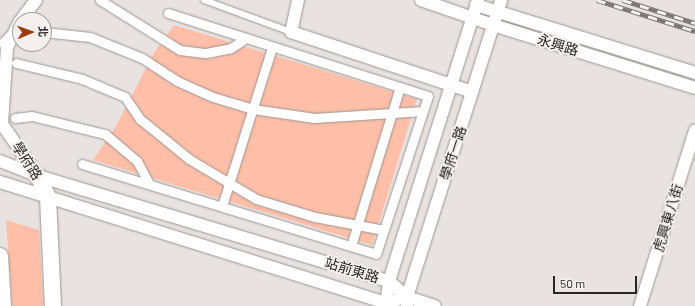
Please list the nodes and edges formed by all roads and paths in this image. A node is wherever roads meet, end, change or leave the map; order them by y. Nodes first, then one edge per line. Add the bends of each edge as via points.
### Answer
1 (36, 0) edge
2 (100, 0) edge
3 (204, 0) edge
4 (298, 0) edge
5 (421, 0) edge
6 (477, 2) edge
7 (499, 6) edge
8 (27, 12) edge
9 (168, 13) dead end
10 (472, 16) junction
11 (493, 25) junction
12 (12, 31) edge
13 (291, 32) junction
14 (52, 33) edge
15 (12, 37) edge
16 (246, 38) junction
17 (0, 44) edge
18 (272, 47) junction
19 (16, 63) dead end
20 (695, 73) edge
21 (451, 85) junction
22 (400, 87) junction
23 (695, 88) edge
24 (472, 92) junction
25 (253, 109) junction
26 (423, 111) junction
27 (392, 114) junction
28 (15, 118) dead end
29 (695, 130) edge
30 (0, 161) edge
31 (82, 164) dead end
32 (38, 176) junction
33 (0, 182) edge
34 (149, 184) junction
35 (229, 184) junction
36 (48, 197) junction
37 (222, 206) junction
38 (357, 227) junction
39 (384, 230) junction
40 (351, 246) junction
41 (0, 256) edge
42 (389, 281) junction
43 (407, 302) edge
44 (386, 304) edge
45 (3, 306) edge
46 (53, 306) edge
47 (436, 306) edge
48 (640, 306) edge

1 - 8 street, 學府路
2 - 16 street via 180,50 206,53 231,48
3 - 13 lane
4 - 13 street
5 - 10 street, 永興路
6 - 7 street, 永興路
6 - 10 street, 學府一路
7 - 11 street, 學府一路
7 - 20 street, 永興路
9 - 16 street
10 - 11 street, 永興路
10 - 21 street, 學府一路
11 - 23 street, 永興路
11 - 24 street, 學府一路
12 - 17 lane
13 - 21 street
14 - 25 street via 90,37 142,58 176,80 213,98
15 - 32 street, 學府路 via 7,48 2,124
16 - 18 street
18 - 22 street
18 - 25 street
19 - 35 street via 82,79 125,97 140,119 150,128 189,159
21 - 24 street
21 - 42 street, 學府一路
22 - 26 street via 428,96
22 - 27 street
24 - 43 street, 學府一路
25 - 27 street via 314,118
25 - 35 street
26 - 27 street
26 - 39 street
27 - 38 street
28 - 34 street via 32,116 104,134 137,160
29 - 48 street, 虎興東八街
30 - 32 street, 站前東路
31 - 34 street
32 - 36 street, 學府路
32 - 42 street, 站前東路
33 - 36 street, 站前東路
34 - 37 street
35 - 37 street
35 - 38 street via 256,199 285,210
36 - 44 street, 站前東路
36 - 46 street, 學府路
37 - 40 street
38 - 39 street
38 - 40 street
39 - 40 street via 376,254
41 - 45 street
42 - 43 street, 站前東路
42 - 44 street, 學府一路
43 - 44 street, 站前東路
43 - 47 street

